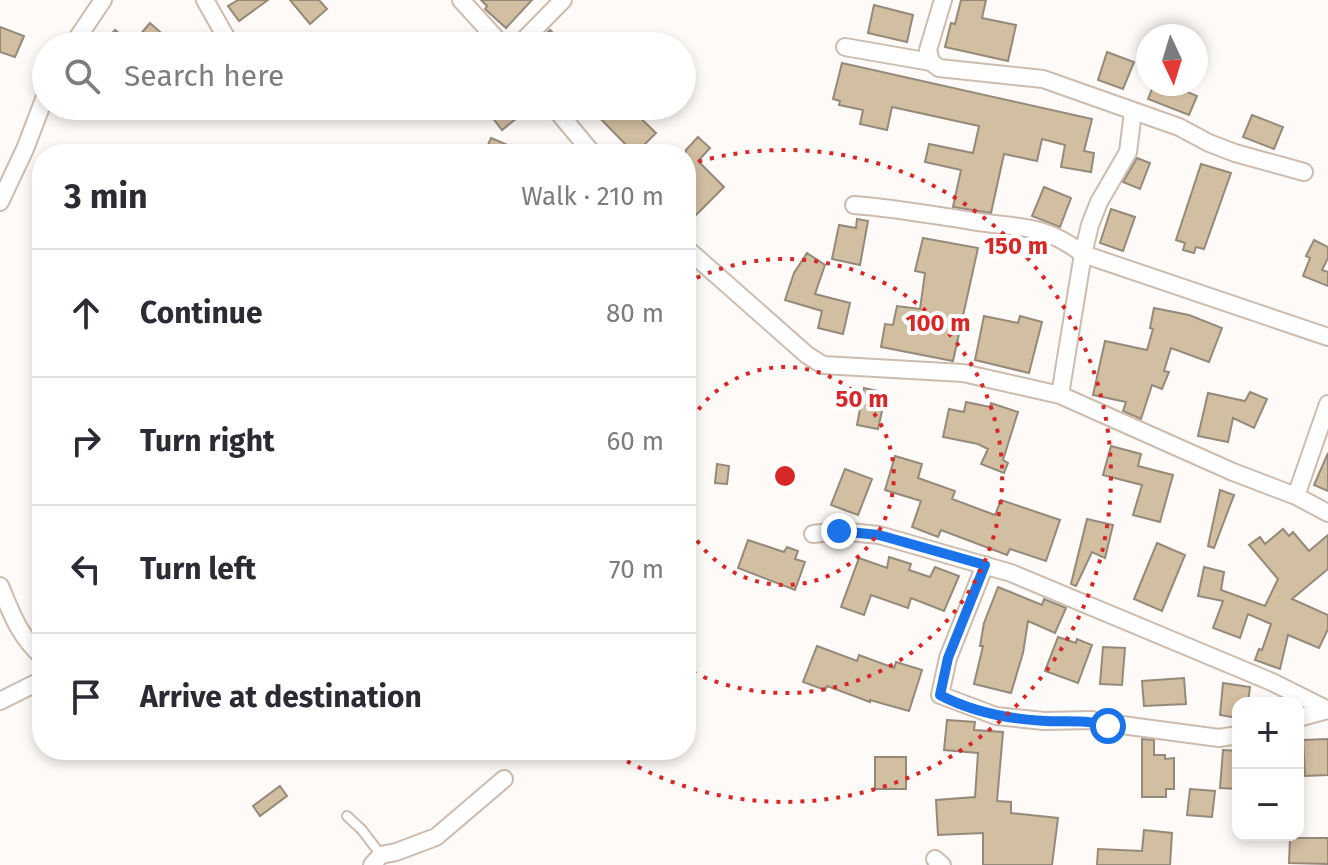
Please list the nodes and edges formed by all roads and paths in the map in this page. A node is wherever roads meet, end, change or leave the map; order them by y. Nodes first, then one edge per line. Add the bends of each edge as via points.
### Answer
1 (103, 0) edge
2 (205, 0) edge
3 (461, 0) edge
4 (563, 0) edge
5 (943, 0) edge
6 (81, 32) edge
7 (223, 32) edge
8 (490, 32) edge
9 (532, 32) edge
10 (845, 47) dead end
11 (931, 62) junction
12 (1133, 112) junction
13 (36, 120) edge
14 (565, 120) edge
15 (585, 144) edge
16 (1304, 172) dead end
17 (0, 202) edge
18 (854, 205) dead end
19 (1083, 254) junction
20 (696, 257) edge
21 (1328, 337) edge
22 (1060, 395) junction
23 (1328, 404) edge
24 (1296, 496) junction
25 (1328, 513) edge
26 (813, 534) dead end
27 (985, 565) junction
28 (0, 586) edge
29 (32, 648) edge
30 (32, 685) edge
31 (0, 701) edge
32 (1328, 710) edge
33 (1304, 716) edge
34 (1232, 736) edge
35 (504, 779) dead end
36 (347, 816) dead end
37 (376, 860) edge

1 - 6 street
2 - 7 street
3 - 8 street
4 - 9 street
5 - 11 street via 928,50
10 - 11 street
11 - 12 street via 939,68 1043,79
12 - 16 street via 1235,153
12 - 19 street via 1128,152 1099,202
13 - 17 street
14 - 15 street
18 - 19 street via 1029,226
19 - 21 street
19 - 22 street
20 - 22 street via 823,365 963,373
22 - 24 street
23 - 24 street
24 - 25 street
26 - 27 street via 879,535
27 - 32 street via 1117,616
27 - 34 street via 948,658 940,695 996,716 1092,720 1108,726
28 - 29 street
30 - 31 street
32 - 33 street
35 - 37 street via 436,837
36 - 37 lane via 362,830

